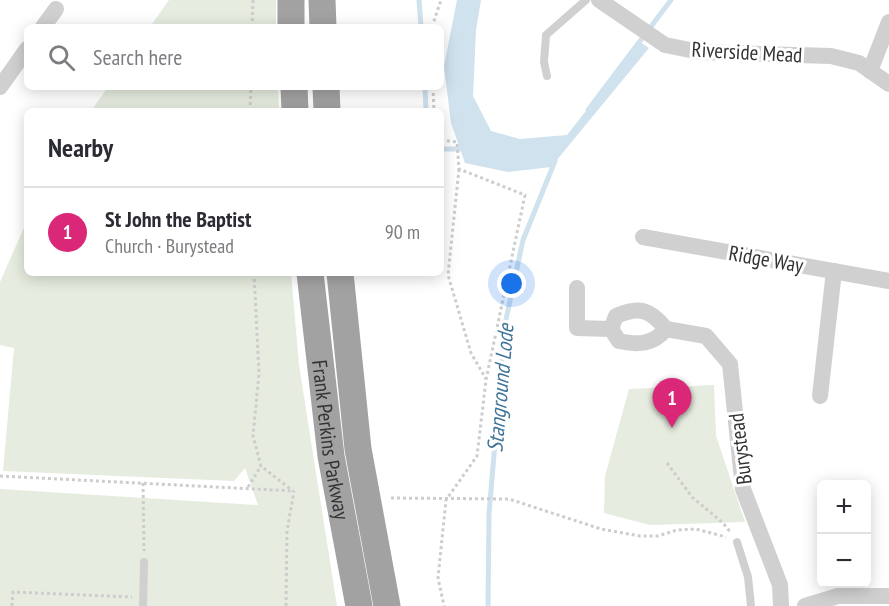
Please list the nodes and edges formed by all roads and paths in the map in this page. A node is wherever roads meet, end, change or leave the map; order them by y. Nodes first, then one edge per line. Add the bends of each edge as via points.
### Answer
1 (253, 0) edge
2 (291, 0) edge
3 (322, 0) edge
4 (441, 0) edge
5 (586, 0) edge
6 (599, 0) edge
7 (56, 9) dead end
8 (889, 22) edge
9 (45, 24) edge
10 (252, 24) edge
11 (291, 24) edge
12 (322, 24) edge
13 (433, 24) edge
14 (24, 53) edge
15 (870, 71) junction
16 (547, 76) dead end
17 (889, 84) edge
18 (0, 87) edge
19 (251, 90) edge
20 (294, 90) edge
21 (326, 90) edge
22 (433, 90) edge
23 (250, 108) edge
24 (295, 108) edge
25 (327, 108) edge
26 (434, 108) edge
27 (444, 140) edge
28 (459, 169) junction
29 (643, 237) dead end
30 (834, 271) junction
31 (254, 276) edge
32 (310, 276) edge
33 (340, 276) edge
34 (889, 280) edge
35 (577, 288) dead end
36 (611, 329) junction
37 (666, 329) junction
38 (486, 380) junction
39 (820, 396) dead end
40 (667, 463) dead end
41 (261, 465) junction
42 (0, 476) edge
43 (143, 482) junction
44 (248, 487) junction
45 (294, 491) junction
46 (390, 498) dead end
47 (446, 500) junction
48 (737, 542) junction
49 (144, 562) joint
50 (889, 596) edge
51 (143, 602) edge
52 (12, 606) edge
53 (286, 606) edge
54 (359, 606) edge
55 (387, 606) edge
56 (444, 606) edge
57 (751, 606) edge
58 (782, 606) edge
59 (805, 606) edge

1 - 10 path
2 - 11 highway
3 - 12 highway
4 - 13 path
5 - 16 lane via 546,35
6 - 15 street, Riverside Mead via 664,45 700,52 831,56 859,63
7 - 9 street
8 - 15 street
14 - 18 street
15 - 17 street, Riverside Mead
19 - 23 path
20 - 24 highway
21 - 25 highway
22 - 26 path
27 - 28 path via 457,142
28 - 38 path via 448,275 471,353
28 - 38 path via 525,195
29 - 30 street, Ridge Way
30 - 34 street, Ridge Way
30 - 39 street
31 - 41 path via 259,374 253,436
32 - 54 highway, Frank Perkins Parkway via 331,456
33 - 55 highway, Frank Perkins Parkway via 358,449
35 - 36 street via 577,328
36 - 37 street via 620,341 638,345 658,338
36 - 37 street, Burystead via 616,316 632,309 654,314
37 - 58 street, Burystead via 706,336 730,364 743,489 780,585
38 - 47 path via 477,456
40 - 48 path via 692,497 723,523
41 - 44 path
41 - 45 path
42 - 43 path
43 - 44 path
43 - 49 path
44 - 45 path
45 - 53 path via 287,531
46 - 47 path
47 - 48 path via 509,499 620,533 658,536 696,529
47 - 56 path via 438,578
48 - 57 lane via 748,577
49 - 51 lane
50 - 59 street via 838,596
51 - 52 path via 13,592

